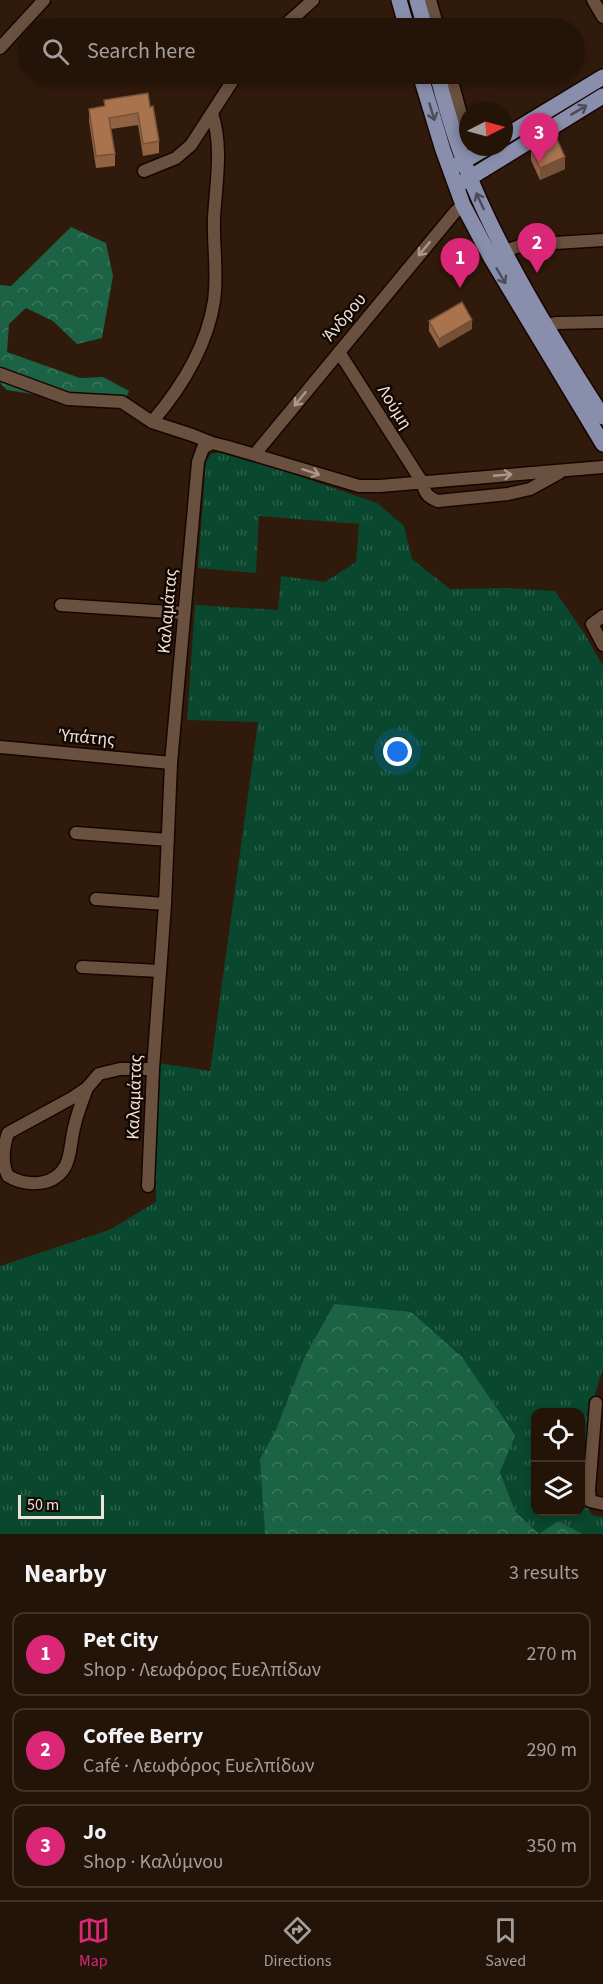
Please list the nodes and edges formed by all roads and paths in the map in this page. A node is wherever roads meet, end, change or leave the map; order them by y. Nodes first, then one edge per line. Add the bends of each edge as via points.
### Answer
1 (313, 0) edge
2 (399, 0) edge
3 (417, 0) edge
4 (430, 0) edge
5 (593, 0) edge
6 (39, 2) edge
7 (603, 17) edge
8 (25, 18) edge
9 (293, 18) edge
10 (404, 18) edge
11 (422, 18) edge
12 (435, 18) edge
13 (18, 27) edge
14 (0, 48) edge
15 (603, 77) edge
16 (231, 84) edge
17 (423, 84) edge
18 (440, 84) edge
19 (453, 84) edge
20 (603, 96) edge
21 (459, 108) edge
22 (212, 113) junction
23 (513, 132) edge
24 (465, 156) edge
25 (473, 156) edge
26 (464, 161) junction
27 (450, 169) junction
28 (144, 171) dead end
29 (470, 178) junction
30 (455, 186) junction
31 (463, 205) junction
32 (603, 240) edge
33 (504, 251) junction
34 (603, 322) edge
35 (547, 325) junction
36 (339, 352) junction
37 (0, 374) edge
38 (603, 417) edge
39 (152, 422) junction
40 (212, 443) junction
41 (603, 444) edge
42 (255, 454) junction
43 (603, 467) edge
44 (565, 470) junction
45 (422, 482) junction
46 (61, 605) dead end
47 (184, 613) junction
48 (603, 616) edge
49 (603, 645) edge
50 (0, 747) edge
51 (171, 762) junction
52 (76, 833) dead end
53 (168, 840) junction
54 (96, 899) dead end
55 (165, 904) junction
56 (82, 967) dead end
57 (160, 971) junction
58 (153, 1069) junction
59 (87, 1088) junction
60 (148, 1186) dead end
61 (596, 1403) dead end
62 (603, 1504) edge

1 - 9 street
2 - 10 main road
3 - 11 main road
4 - 12 street
5 - 7 street
6 - 8 street
13 - 14 street
15 - 23 main road
16 - 22 street
17 -> 27 main road
18 - 26 main road
19 - 21 street
29 -> 20 main road
22 - 28 street via 191,145 176,158
22 - 39 street via 219,146 214,301 198,353
24 - 26 street
25 - 26 main road
26 - 27 main road
26 - 29 main road
27 - 30 main road
29 - 30 main road
33 -> 29 main road
30 - 31 main road
31 -> 36 street, Άνδρου
31 -> 41 main road
32 - 33 street via 523,245
33 - 35 main road
34 - 35 street
35 - 38 main road
36 -> 42 street, Άνδρου
36 - 45 street, Λούμη
37 - 39 street via 68,399 122,402
39 - 40 street
40 - 42 street
40 - 47 street, Καλαμάτας via 203,448 198,462
42 -> 45 street via 358,486
43 - 44 street
45 -> 44 street
44 - 45 street, Λούμη via 530,489 438,501 425,494
46 - 47 street
47 - 51 street, Καλαμάτας
48 - 49 street via 592,624
50 - 51 street, Ύπάτης
51 - 53 street, Καλαμάτας
52 - 53 street
53 - 55 street, Καλαμάτας
54 - 55 street
55 - 57 street, Καλαμάτας
56 - 57 street
57 - 58 street, Καλαμάτας
58 - 59 street via 110,1070 99,1074
58 - 60 street, Καλαμάτας
59 - 59 street via 60,1173 41,1184 8,1176 3,1157 8,1133
61 - 62 street via 589,1490 590,1501

